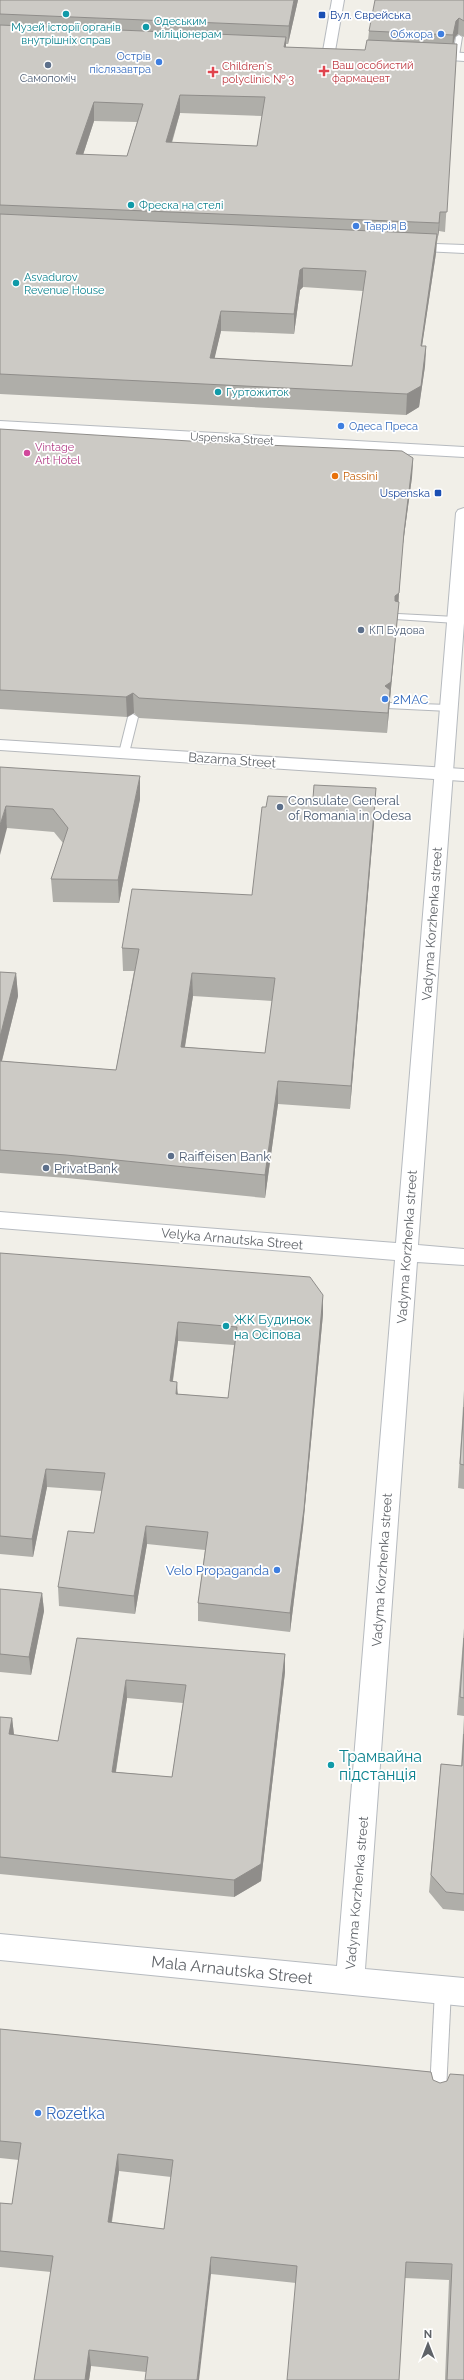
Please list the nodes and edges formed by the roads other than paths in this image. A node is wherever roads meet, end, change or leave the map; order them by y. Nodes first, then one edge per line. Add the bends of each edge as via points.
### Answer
1 (338, 0) edge
2 (459, 37) edge
3 (313, 50) edge
4 (329, 51) junction
5 (345, 51) edge
6 (416, 55) edge
7 (460, 57) edge
8 (392, 246) edge
9 (464, 249) edge
10 (0, 426) edge
11 (464, 452) edge
12 (464, 513) edge
13 (398, 617) edge
14 (456, 620) junction
15 (390, 706) edge
16 (449, 708) junction
17 (133, 717) dead end
18 (0, 746) edge
19 (124, 753) junction
20 (454, 774) edge
21 (0, 1220) edge
22 (407, 1253) junction
23 (464, 1257) edge
24 (0, 1947) edge
25 (350, 1981) junction
26 (454, 1991) edge
27 (438, 2091) edge

1 - 4 main road
2 - 7 lane
3 - 4 main road
4 - 5 main road
6 - 7 main road
8 - 9 main road
10 - 11 main road, Uspenska Street
12 - 14 main road, Vadyma Korzhenka street
13 - 14 lane
14 - 16 main road, Vadyma Korzhenka street
15 - 16 lane
16 - 20 main road, Vadyma Korzhenka street
17 - 19 lane
18 - 19 main road, Bazarna Street
19 - 20 main road, Bazarna Street
20 - 22 main road, Vadyma Korzhenka street
21 - 22 main road, Velyka Arnautska Street
22 - 23 main road, Velyka Arnautska Street
22 - 25 main road, Vadyma Korzhenka street
24 - 25 main road, Mala Arnautska Street
25 - 26 main road, Mala Arnautska Street
26 - 27 lane

